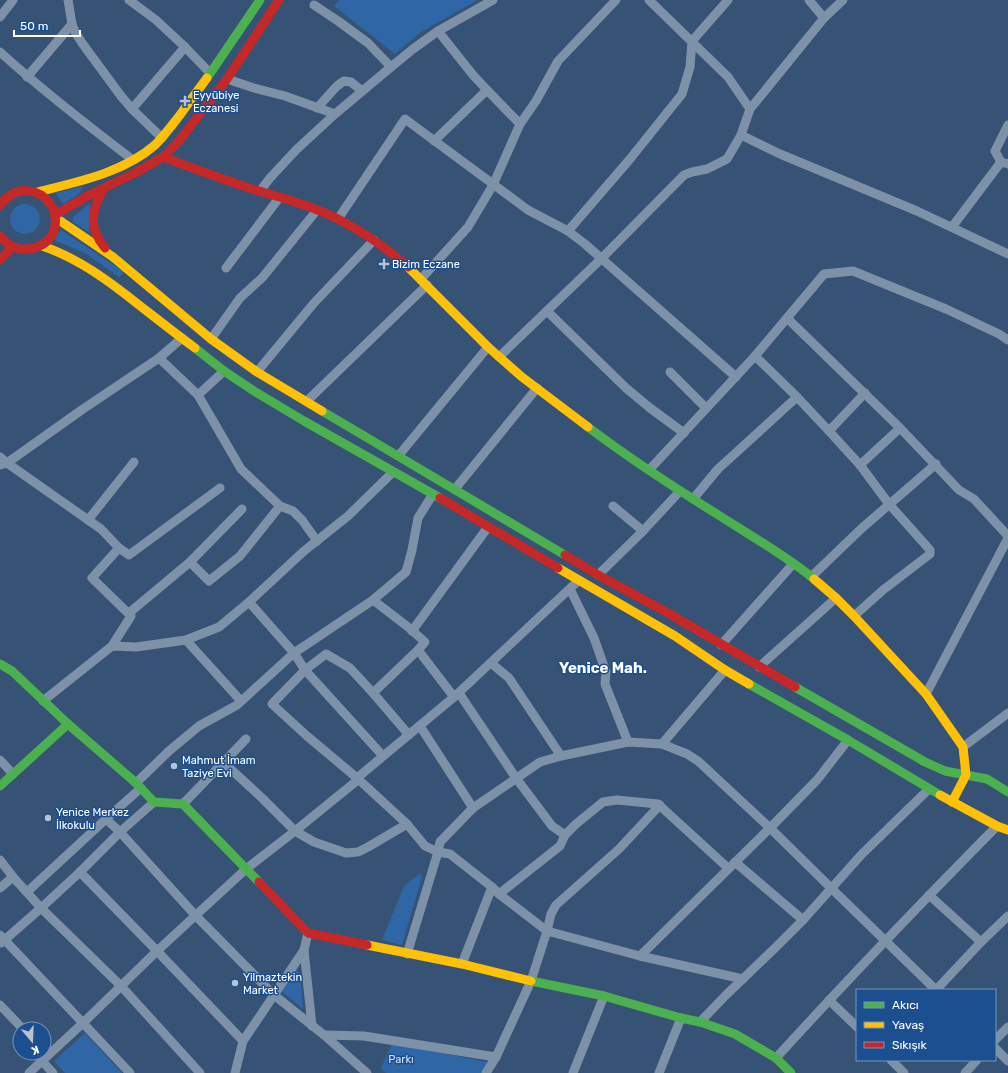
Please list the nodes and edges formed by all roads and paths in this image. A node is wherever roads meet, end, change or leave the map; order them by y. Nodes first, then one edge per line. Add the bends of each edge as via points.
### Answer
1 (13, 0) edge
2 (68, 0) edge
3 (129, 0) edge
4 (279, 0) edge
5 (616, 0) edge
6 (649, 0) edge
7 (728, 0) edge
8 (809, 0) edge
9 (843, 0) edge
10 (256, 1) edge
11 (491, 1) edge
12 (314, 5) dead end
13 (0, 17) edge
14 (824, 18) junction
15 (72, 24) junction
16 (438, 31) junction
17 (692, 41) junction
18 (185, 47) junction
19 (0, 52) edge
20 (391, 67) junction
21 (210, 73) junction
22 (27, 77) junction
23 (226, 79) junction
24 (487, 90) junction
25 (362, 92) junction
26 (317, 108) junction
27 (750, 108) junction
28 (132, 109) junction
29 (335, 114) junction
30 (520, 124) junction
31 (1008, 125) edge
32 (740, 135) junction
33 (162, 138) junction
34 (434, 141) junction
35 (163, 157) junction
36 (133, 160) junction
37 (1005, 163) edge
38 (493, 185) junction
39 (104, 188) junction
40 (260, 191) junction
41 (37, 192) junction
42 (3, 195) edge
43 (279, 198) junction
44 (0, 204) edge
45 (317, 210) junction
46 (55, 216) junction
47 (338, 219) junction
48 (952, 227) junction
49 (568, 231) junction
50 (0, 236) edge
51 (374, 240) junction
52 (42, 246) junction
53 (12, 248) junction
54 (1008, 254) edge
55 (113, 257) junction
56 (602, 258) junction
57 (0, 260) edge
58 (226, 268) dead end
59 (424, 282) junction
60 (547, 311) junction
61 (787, 318) junction
62 (182, 338) junction
63 (211, 339) junction
64 (1008, 340) edge
65 (488, 347) junction
66 (755, 356) junction
67 (499, 357) junction
68 (159, 358) junction
69 (224, 371) junction
70 (257, 372) junction
71 (670, 372) dead end
72 (736, 377) junction
73 (537, 388) junction
74 (865, 393) junction
75 (198, 395) junction
76 (797, 397) junction
77 (307, 401) junction
78 (706, 408) junction
79 (900, 428) junction
80 (829, 431) junction
81 (684, 433) junction
82 (399, 455) junction
83 (2, 462) edge
84 (134, 462) dead end
85 (936, 464) junction
86 (860, 465) junction
87 (650, 469) junction
88 (394, 472) junction
89 (220, 488) dead end
90 (455, 488) junction
91 (680, 491) junction
92 (433, 494) junction
93 (693, 499) junction
94 (890, 504) junction
95 (280, 506) junction
96 (613, 506) dead end
97 (242, 509) dead end
98 (88, 520) junction
99 (488, 527) junction
100 (643, 531) junction
101 (1008, 537) edge
102 (317, 541) junction
103 (119, 548) junction
104 (190, 562) junction
105 (793, 564) junction
106 (598, 574) junction
107 (811, 578) junction
108 (579, 580) junction
109 (570, 589) junction
110 (836, 598) junction
111 (373, 600) junction
112 (249, 602) junction
113 (129, 613) junction
114 (854, 616) junction
115 (412, 630) junction
116 (186, 640) junction
117 (721, 645) junction
118 (112, 646) junction
119 (418, 650) junction
120 (294, 653) junction
121 (491, 663) junction
122 (0, 664) edge
123 (759, 667) junction
124 (305, 670) junction
125 (725, 670) junction
126 (373, 693) junction
127 (926, 694) junction
128 (456, 695) junction
129 (43, 701) junction
130 (242, 701) junction
131 (1008, 713) edge
132 (68, 724) junction
133 (420, 726) junction
134 (408, 735) junction
135 (246, 739) dead end
136 (848, 740) junction
137 (628, 742) junction
138 (662, 744) junction
139 (963, 747) junction
140 (383, 756) junction
141 (561, 756) junction
142 (0, 760) edge
143 (224, 763) junction
144 (13, 774) junction
145 (966, 774) junction
146 (516, 778) junction
147 (358, 779) junction
148 (138, 785) junction
149 (0, 786) edge
150 (929, 789) junction
151 (1008, 792) edge
152 (154, 802) junction
153 (952, 802) junction
154 (183, 804) junction
155 (660, 805) junction
156 (474, 808) junction
157 (106, 819) junction
158 (407, 824) junction
159 (997, 826) junction
160 (770, 828) junction
161 (1008, 830) edge
162 (295, 831) junction
163 (120, 832) junction
164 (565, 835) junction
165 (438, 852) junction
166 (0, 860) edge
167 (732, 865) junction
168 (246, 869) junction
169 (80, 872) junction
170 (13, 877) junction
171 (492, 887) junction
172 (0, 888) edge
173 (831, 888) junction
174 (27, 892) junction
175 (499, 894) junction
176 (929, 895) junction
177 (41, 908) junction
178 (195, 915) junction
179 (1008, 916) edge
180 (803, 920) junction
181 (547, 931) junction
182 (308, 933) junction
183 (1, 939) edge
184 (885, 941) junction
185 (981, 942) junction
186 (304, 950) junction
187 (157, 951) junction
188 (407, 954) junction
189 (640, 956) junction
190 (462, 964) junction
191 (743, 979) junction
192 (531, 981) junction
193 (121, 986) junction
194 (935, 989) edge
195 (937, 989) edge
196 (274, 995) junction
197 (604, 996) junction
198 (829, 1000) junction
199 (0, 1005) edge
200 (681, 1018) junction
201 (15, 1021) edge
202 (700, 1022) junction
203 (83, 1023) junction
204 (312, 1026) junction
205 (856, 1027) edge
206 (1008, 1027) edge
207 (324, 1035) junction
208 (996, 1039) edge
209 (243, 1041) junction
210 (52, 1049) edge
211 (996, 1049) edge
212 (496, 1057) junction
213 (776, 1058) junction
214 (40, 1061) edge
215 (48, 1061) edge
216 (891, 1061) edge
217 (976, 1061) edge
218 (1008, 1061) edge
219 (29, 1073) edge
220 (53, 1073) edge
221 (130, 1073) edge
222 (200, 1073) edge
223 (234, 1073) edge
224 (367, 1073) edge
225 (486, 1073) edge
226 (573, 1073) edge
227 (659, 1073) edge
228 (791, 1073) edge
229 (904, 1073) edge
230 (965, 1073) edge

1 - 13 street
2 - 15 street
3 - 18 street via 156,20
4 - 23 main road
5 - 30 street via 558,61 536,102
6 - 17 street
7 - 17 street
8 - 14 street
9 - 14 street
10 - 21 main road
11 - 16 street
12 - 20 street via 368,43
14 - 27 street
15 - 22 street
15 - 28 street via 82,42
16 - 20 street
16 - 24 street
17 - 27 street via 728,76
17 - 49 street via 690,67 682,94
18 - 21 street
18 - 28 street
19 - 22 street
20 - 25 street
21 - 33 main road
22 - 36 street
23 - 26 street
23 - 35 main road via 178,142
24 - 30 street
24 - 34 street
25 - 26 street via 351,82 344,81
25 - 29 street
26 - 29 street
27 - 32 street
28 - 33 street
29 - 40 street via 296,150
30 - 38 street
31 - 37 street via 995,151
32 - 48 street
32 - 56 street via 727,159 684,176
33 - 36 main road
34 - 38 street
34 - 47 street via 405,119
35 - 39 main road via 135,174
35 - 40 main road via 211,176
36 - 41 main road via 106,173
37 - 48 street
38 - 49 street via 528,210
38 - 59 street via 468,227
39 - 46 main road
39 - 55 main road via 97,200 93,225 100,243
40 - 43 main road
41 - 42 main road via 24,190
41 - 46 main road via 49,201
42 - 44 main road
43 - 45 main road
43 - 58 street
45 - 47 main road
45 - 63 street via 262,278 240,298
46 - 52 main road via 53,234
46 - 55 main road
47 - 51 main road
48 - 54 street
49 - 56 street
50 - 53 main road
51 - 59 main road
51 - 70 street via 314,303
52 - 53 main road via 24,250
52 - 62 main road via 85,266 116,286
53 - 57 main road
55 - 63 main road
56 - 60 street
56 - 72 street
59 - 65 main road
59 - 77 street
60 - 67 street
60 - 81 street via 626,388
61 - 64 street via 824,274 853,271 946,309
61 - 66 street
61 - 74 street
62 - 68 street
62 - 69 main road
63 - 70 main road
65 - 67 main road
65 - 82 street
66 - 72 street
66 - 76 street
67 - 73 main road
68 - 75 street
68 - 83 street
69 - 75 street
69 - 88 main road via 304,421
70 - 77 main road
71 - 78 street
72 - 78 street
73 - 87 main road
73 - 90 street
74 - 79 street
74 - 80 street
75 - 95 street via 241,469
76 - 80 street
76 - 93 street via 718,469
77 - 82 main road
78 - 81 street
79 - 85 street
79 - 86 street
80 - 86 street
81 - 87 street
82 - 90 main road
83 - 98 street
84 - 98 street
85 - 94 street
85 - 101 street via 960,490 974,499
86 - 94 street
87 - 91 main road
88 - 92 main road
88 - 102 street via 348,516
89 - 103 street via 129,555
90 - 106 main road
91 - 93 main road
91 - 100 street
92 - 99 main road
92 - 111 street via 418,518 406,572
93 - 105 main road
94 - 107 street
94 - 114 street via 930,550 930,554
95 - 102 street via 293,511
95 - 104 street via 240,556 209,581
96 - 100 street
97 - 104 street
98 - 103 street via 101,529
99 - 108 main road
99 - 115 street
100 - 106 street
101 - 127 street
102 - 112 street
103 - 113 street via 92,578
104 - 113 street
105 - 107 main road
105 - 117 street
106 - 117 main road
107 - 110 main road
108 - 109 street
108 - 125 main road via 675,636
109 - 121 street
109 - 137 street via 594,638 606,672 605,684
110 - 114 main road
110 - 123 street
111 - 115 street
111 - 120 street
112 - 116 street via 219,627
112 - 120 street
113 - 118 street via 131,616
114 - 127 main road
115 - 119 street via 425,642
116 - 118 street via 136,647
116 - 130 street
117 - 123 main road
118 - 129 street
119 - 126 street
119 - 128 street
120 - 124 street
120 - 130 street
121 - 128 street
121 - 141 street via 508,678
122 - 129 main road via 12,671
123 - 145 main road via 925,762 945,770
124 - 126 street via 326,654 350,668
124 - 140 street
124 - 147 street via 272,704
125 - 136 main road
125 - 138 street
126 - 134 street
127 - 139 main road
128 - 133 street
128 - 146 street
129 - 132 main road
130 - 148 street via 199,726 169,752
131 - 139 street
132 - 144 main road
132 - 148 main road
133 - 134 street
133 - 156 street
134 - 140 street
135 - 143 street
136 - 150 main road
136 - 160 street via 817,780
137 - 138 street
137 - 141 street
138 - 160 street via 698,761
139 - 145 main road
140 - 147 street
141 - 146 street via 540,762
142 - 144 street
143 - 154 street
143 - 162 street
144 - 149 main road
145 - 151 main road via 987,779
145 - 153 main road
146 - 156 street
146 - 164 street via 552,826
147 - 158 street
147 - 162 street
148 - 152 main road
148 - 157 street
150 - 153 main road
150 - 173 street
152 - 154 main road
152 - 163 street
153 - 159 main road
154 - 168 main road
155 - 164 street via 617,800 603,802
155 - 167 street
155 - 181 street via 614,854 556,905
156 - 165 street via 440,842
157 - 163 street
157 - 174 street
158 - 162 street via 363,850 352,853 314,842
158 - 165 street via 426,846
159 - 161 main road
159 - 176 street
160 - 167 street
160 - 173 street
162 - 168 street
163 - 169 street
163 - 178 street
164 - 175 street via 560,846
165 - 171 street via 450,854
165 - 188 street
166 - 170 street
167 - 180 street
167 - 189 street
168 - 178 street
168 - 182 main road
169 - 177 street
169 - 187 street
170 - 172 street
170 - 174 street
171 - 175 street
171 - 190 street
173 - 180 street
173 - 184 street
174 - 177 street
175 - 181 street
176 - 184 street
176 - 185 street
177 - 183 street
177 - 193 street
178 - 187 street
178 - 196 street
179 - 185 street
180 - 191 street
181 - 189 street
181 - 192 street
182 - 186 street
182 - 188 main road
183 - 203 street
184 - 194 street
184 - 198 street
185 - 195 street
186 - 196 street
186 - 204 street
187 - 193 street
187 - 209 street
188 - 190 main road
189 - 191 street
190 - 192 main road
191 - 202 street
192 - 197 main road
192 - 212 street
193 - 203 street
193 - 222 street
196 - 204 street
196 - 209 street
197 - 200 main road
197 - 226 street
198 - 205 street
198 - 213 street
199 - 201 street
200 - 202 main road
200 - 227 street
202 - 213 main road via 735,1034
203 - 210 street
203 - 221 street
204 - 207 street
206 - 208 street
207 - 212 street via 364,1036
207 - 224 street
209 - 223 street
211 - 218 street
212 - 225 street
213 - 228 main road
214 - 219 street
215 - 220 street
216 - 229 street
217 - 230 street

